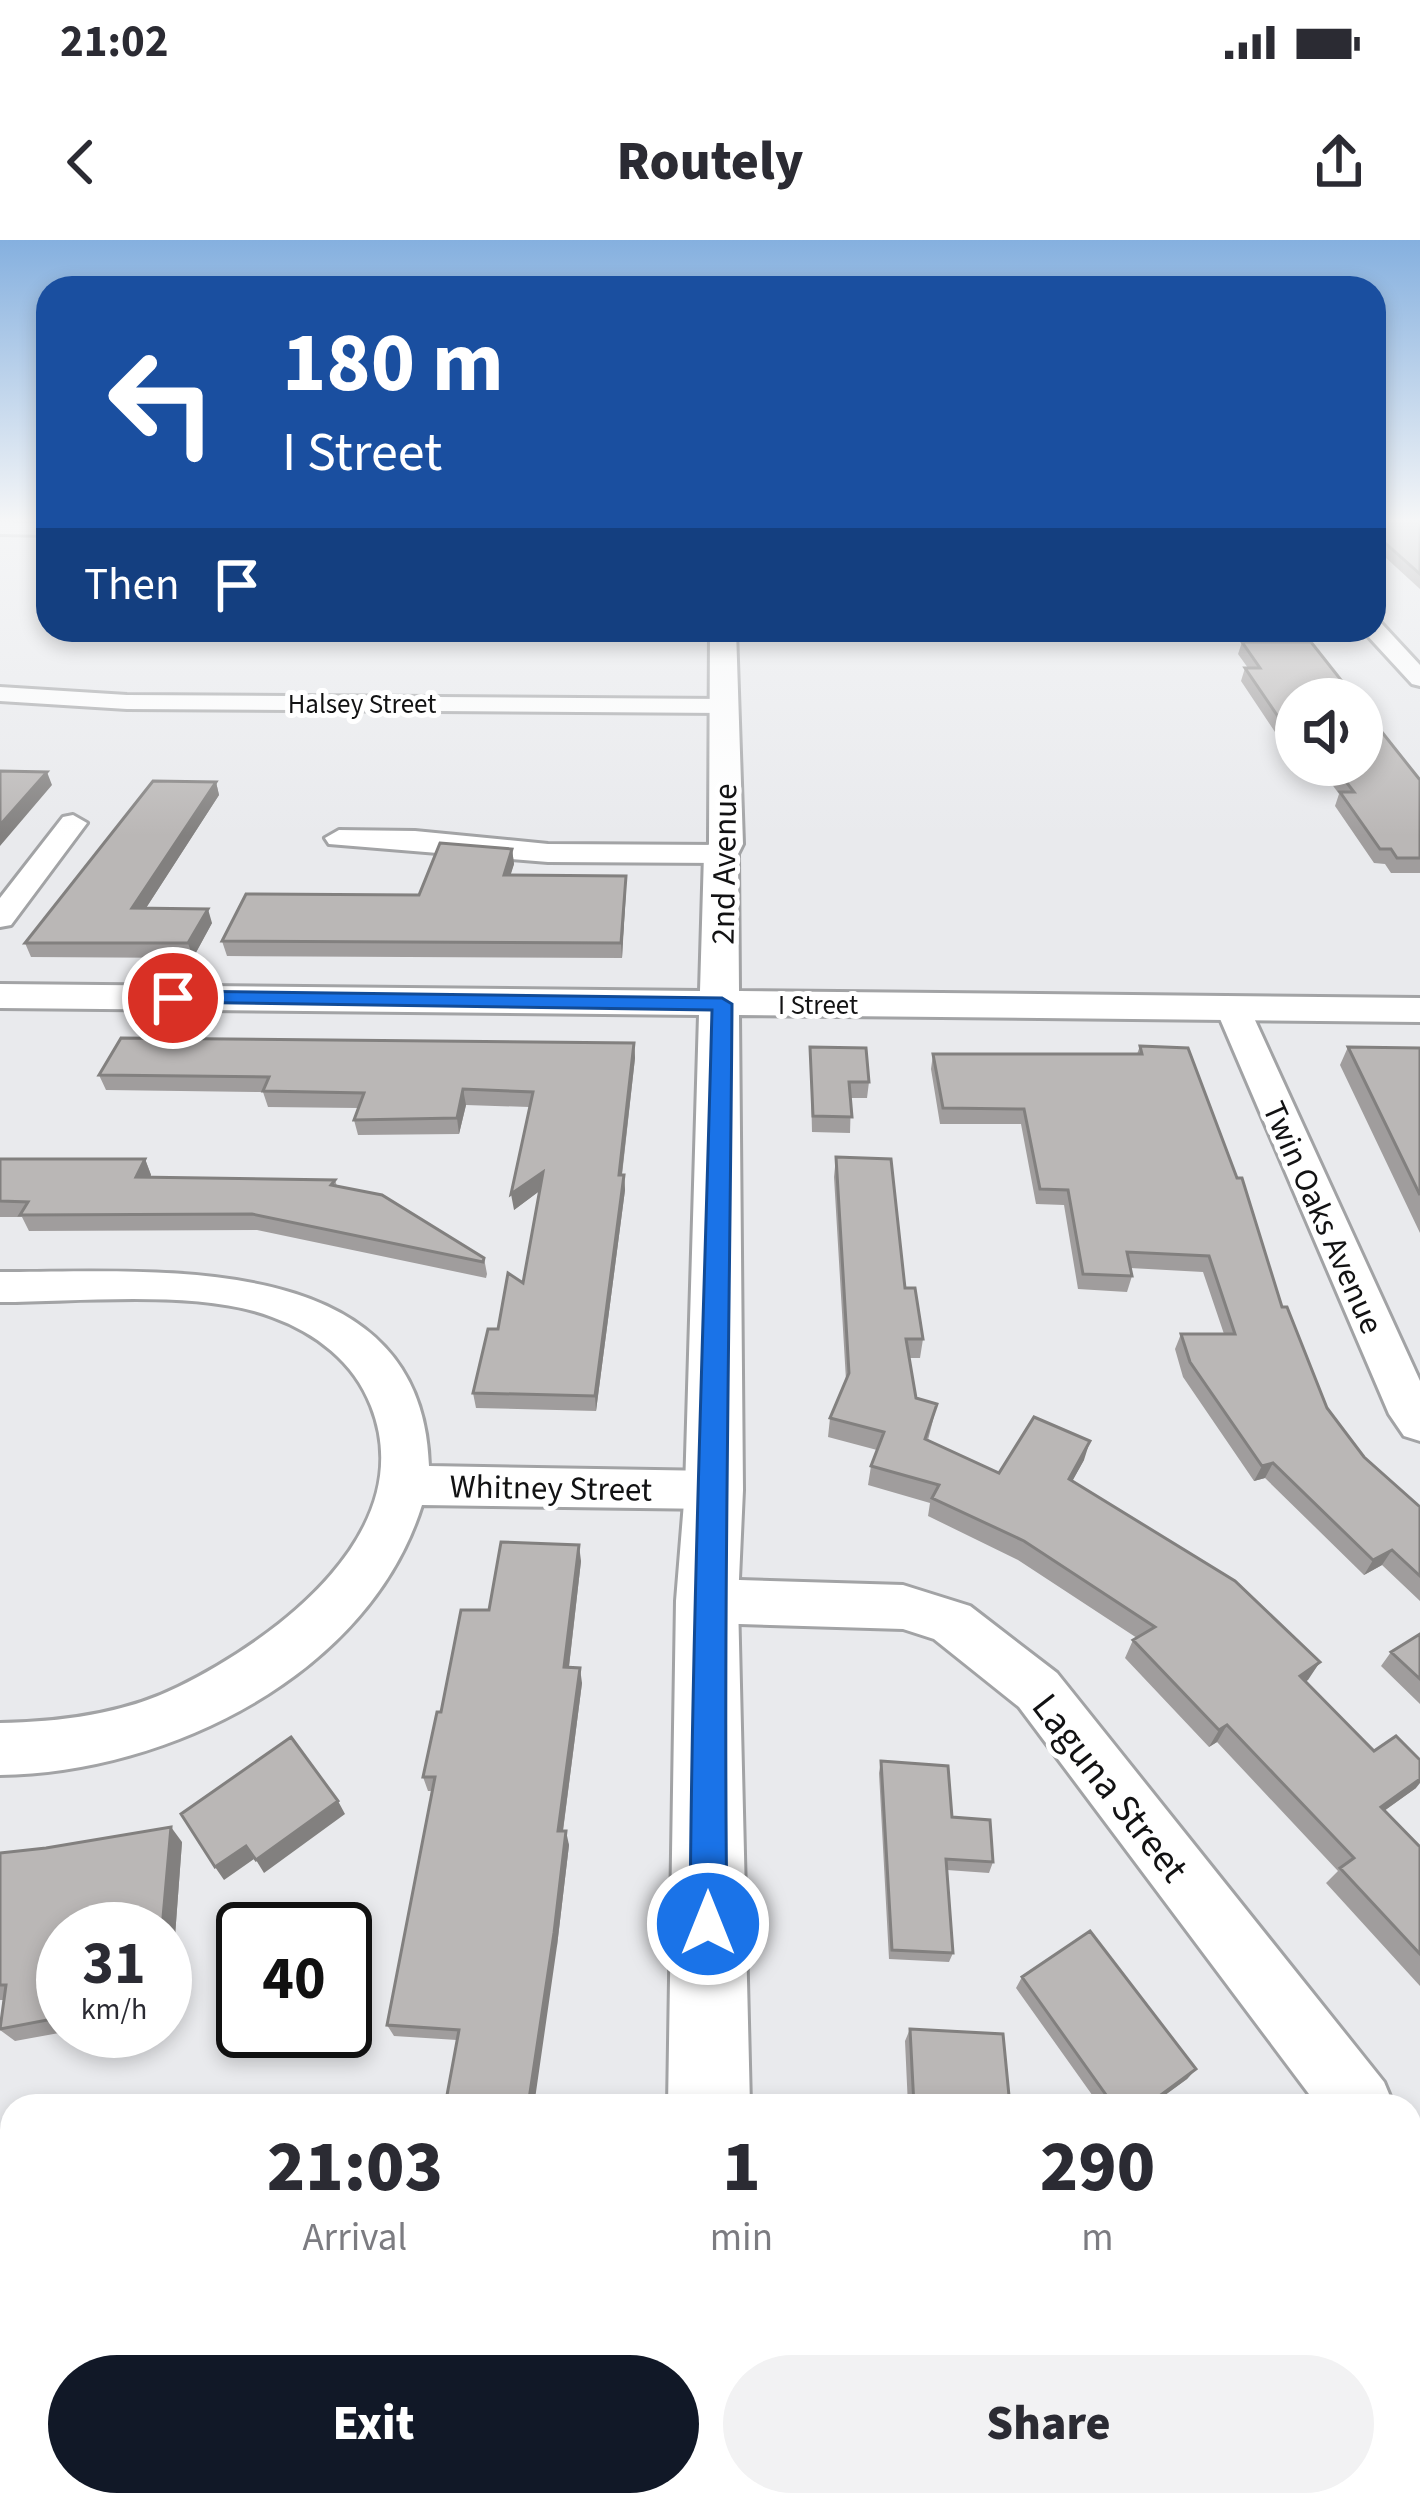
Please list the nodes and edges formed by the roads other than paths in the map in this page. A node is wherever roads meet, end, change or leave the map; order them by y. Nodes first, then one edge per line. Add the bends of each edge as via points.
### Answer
1 (723, 642) edge
2 (1386, 642) edge
3 (1420, 679) edge
4 (0, 694) edge
5 (724, 706) junction
6 (73, 823) dead end
7 (340, 838) dead end
8 (721, 854) junction
9 (0, 918) edge
10 (0, 996) edge
11 (722, 1004) junction
12 (1232, 1007) junction
13 (1420, 1010) edge
14 (0, 1287) edge
15 (1420, 1424) edge
16 (406, 1485) junction
17 (714, 1490) junction
18 (707, 1601) junction
19 (0, 1749) edge
20 (709, 2094) edge
21 (1351, 2094) edge

1 - 5 street, 2nd Avenue
2 - 3 street
4 - 5 street, Halsey Street
5 - 8 street, 2nd Avenue
6 - 9 street
7 - 8 street via 548,853
8 - 11 street, 2nd Avenue
10 - 11 street, I Street
11 - 12 street, I Street
11 - 17 street, 2nd Avenue
12 - 13 street, I Street
12 - 15 street, Twin Oaks Avenue
14 - 16 street, Whitney Street via 214,1288 306,1312 354,1344 391,1392 407,1452
16 - 17 street, Whitney Street
16 - 19 street via 351,1587 242,1680 195,1706 91,1741
17 - 18 street, 2nd Avenue
18 - 20 street, 2nd Avenue
18 - 21 street, Laguna Street via 903,1607 951,1622 1038,1690

